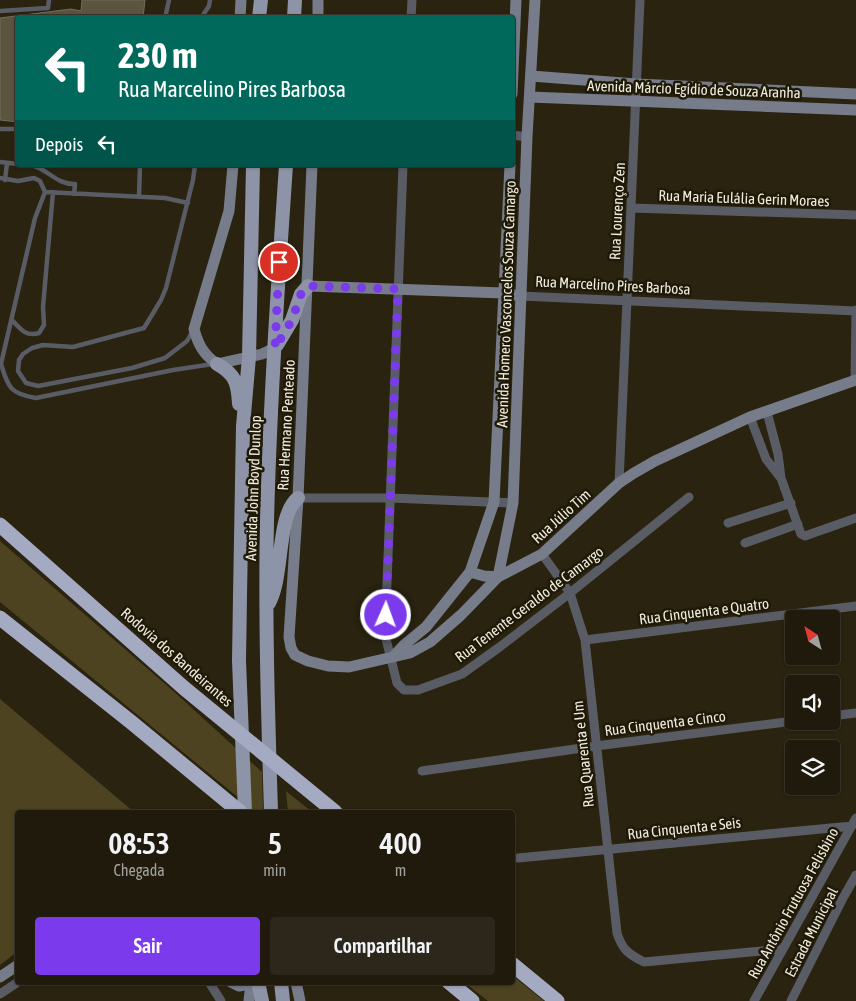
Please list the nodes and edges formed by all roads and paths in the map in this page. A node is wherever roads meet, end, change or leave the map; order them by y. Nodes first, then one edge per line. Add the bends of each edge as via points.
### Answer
1 (49, 0) edge
2 (169, 0) edge
3 (210, 0) edge
4 (241, 0) edge
5 (261, 0) edge
6 (295, 0) edge
7 (318, 0) edge
8 (412, 0) edge
9 (516, 0) edge
10 (535, 0) edge
11 (640, 0) edge
12 (0, 11) edge
13 (166, 15) edge
14 (203, 15) edge
15 (240, 15) edge
16 (260, 15) edge
17 (294, 15) edge
18 (318, 15) edge
19 (411, 15) edge
20 (515, 15) edge
21 (515, 37) edge
22 (533, 38) junction
23 (531, 76) junction
24 (636, 84) junction
25 (856, 94) edge
26 (530, 97) junction
27 (635, 102) junction
28 (856, 110) edge
29 (0, 128) edge
30 (15, 129) edge
31 (515, 136) edge
32 (527, 137) junction
33 (0, 162) edge
34 (7, 163) junction
35 (15, 164) edge
36 (38, 167) edge
37 (140, 167) edge
38 (194, 167) edge
39 (232, 167) edge
40 (244, 167) edge
41 (253, 167) edge
42 (286, 167) edge
43 (312, 167) edge
44 (403, 167) edge
45 (510, 167) edge
46 (3, 179) edge
47 (45, 192) junction
48 (53, 192) junction
49 (74, 194) junction
50 (139, 197) junction
51 (252, 198) junction
52 (188, 204) junction
53 (631, 208) junction
54 (856, 215) edge
55 (308, 286) junction
56 (398, 289) junction
57 (503, 293) junction
58 (521, 296) junction
59 (626, 300) junction
60 (856, 311) edge
61 (12, 320) junction
62 (194, 329) junction
63 (275, 348) junction
64 (249, 357) junction
65 (217, 364) junction
66 (856, 380) edge
67 (766, 412) junction
68 (750, 417) junction
69 (242, 426) junction
70 (781, 478) junction
71 (619, 483) junction
72 (689, 497) dead end
73 (298, 498) junction
74 (391, 498) junction
75 (494, 502) junction
76 (513, 503) junction
77 (790, 503) junction
78 (856, 518) edge
79 (728, 523) dead end
80 (798, 524) junction
81 (0, 525) edge
82 (745, 542) dead end
83 (542, 554) junction
84 (470, 572) junction
85 (498, 577) junction
86 (570, 593) junction
87 (856, 606) edge
88 (266, 608) junction
89 (0, 618) edge
90 (585, 640) junction
91 (295, 655) joint
92 (392, 659) junction
93 (856, 713) edge
94 (840, 715) edge
95 (785, 722) edge
96 (596, 746) junction
97 (422, 770) dead end
98 (238, 810) edge
99 (245, 810) edge
100 (271, 810) edge
101 (333, 810) edge
102 (854, 822) edge
103 (608, 850) junction
104 (518, 858) dead end
105 (856, 875) edge
106 (782, 949) junction
107 (15, 967) edge
108 (515, 967) edge
109 (0, 977) edge
110 (15, 984) edge
111 (211, 985) edge
112 (237, 985) edge
113 (297, 985) edge
114 (453, 985) edge
115 (257, 992) edge
116 (0, 994) edge
117 (221, 1001) edge
118 (300, 1001) edge
119 (472, 1001) edge
120 (556, 1001) edge
121 (754, 1001) edge
122 (791, 1001) edge

1 - 12 lane via 48,8
2 - 13 lane
3 - 14 lane
4 - 15 main road
5 - 16 main road
6 - 17 main road
7 - 18 main road
8 - 19 street
9 - 20 main road
10 - 22 main road, Avenida Homero Vasconcelos Souza Camargo
11 - 24 street, Rua Lourenço Zen
21 - 22 main road
22 - 23 main road, Avenida Homero Vasconcelos Souza Camargo
23 - 24 main road, Avenida Márcio Egídio de Souza Aranha
23 - 26 main road, Avenida Homero Vasconcelos Souza Camargo
24 - 25 main road, Avenida Márcio Egídio de Souza Aranha
24 - 27 street, Rua Lourenço Zen
26 - 27 main road, Avenida Márcio Egídio de Souza Aranha
26 - 32 main road, Avenida Homero Vasconcelos Souza Camargo
27 - 28 main road, Avenida Márcio Egídio de Souza Aranha
27 - 53 street, Rua Lourenço Zen
29 - 30 lane
31 - 32 street
32 - 58 main road, Avenida Homero Vasconcelos Souza Camargo
33 - 34 lane
34 - 35 lane
34 - 46 lane
36 - 49 lane via 59,181 75,184
37 - 50 lane
38 - 52 lane
39 - 62 main road via 229,211
40 - 51 main road
41 - 51 main road, Avenida John Boyd Dunlop
42 - 63 main road, Avenida John Boyd Dunlop
43 - 55 main road, Rua Hermano Penteado
44 - 56 street
45 - 57 main road, Avenida Homero Vasconcelos Souza Camargo
46 - 47 lane via 34,178 40,181
47 - 48 lane
47 - 61 lane via 35,218
48 - 49 lane
48 - 61 lane via 44,325 39,333 28,334
49 - 50 lane
50 - 52 lane via 165,198
51 - 64 main road, Avenida John Boyd Dunlop
52 - 62 lane via 166,288 144,328 74,347 43,344 23,354 18,370 26,383 38,386 149,364 178,349
53 - 54 street, Rua Maria Eulália Gerin Moraes
53 - 59 street, Rua Lourenço Zen
55 - 56 main road, Rua Marcelino Pires Barbosa
55 - 63 main road
55 - 73 main road, Rua Hermano Penteado
56 - 57 main road, Rua Marcelino Pires Barbosa
56 - 74 street
57 - 58 main road, Rua Marcelino Pires Barbosa
57 - 75 main road, Avenida Homero Vasconcelos Souza Camargo
58 - 59 street, Rua Marcelino Pires Barbosa
58 - 76 main road, Avenida Homero Vasconcelos Souza Camargo
59 - 60 street, Rua Marcelino Pires Barbosa
59 - 71 street, Rua Lourenço Zen
60 - 66 street
61 - 65 lane via 1,364 11,388 20,395 36,398
62 - 65 main road via 200,347
63 - 64 main road
63 - 88 main road, Avenida John Boyd Dunlop
64 - 65 main road
64 - 69 main road, Avenida John Boyd Dunlop
65 - 69 main road via 229,371 236,384
66 - 67 main road, Rua Júlio Tim
67 - 68 main road, Rua Júlio Tim
67 - 70 street
68 - 70 street via 766,459
68 - 71 main road, Rua Júlio Tim via 655,461
69 - 99 main road, Avenida John Boyd Dunlop via 239,661
70 - 77 street
71 - 83 main road, Rua Júlio Tim
72 - 86 street, Rua Tenente Geraldo de Camargo
73 - 74 street
73 - 88 main road via 290,506 285,522 276,587
73 - 91 main road, Rua Hermano Penteado via 289,637
74 - 75 street
74 - 92 street via 385,634
75 - 76 street
75 - 84 main road, Avenida Homero Vasconcelos Souza Camargo
76 - 85 main road, Avenida Homero Vasconcelos Souza Camargo
77 - 79 street
77 - 80 street
78 - 80 street via 805,536
80 - 82 street
81 - 101 highway, Rodovia dos Bandeirantes via 184,688
83 - 85 main road, Rua Júlio Tim
83 - 86 street, Rua Quarenta e Um
84 - 85 main road
84 - 92 main road, Avenida Homero Vasconcelos Souza Camargo via 426,627
85 - 92 main road, Rua Júlio Tim via 430,642
86 - 90 street, Rua Quarenta e Um
86 - 92 street, Rua Tenente Geraldo de Camargo via 478,663 444,682 418,690 404,690 397,683
87 - 90 street, Rua Cinquenta e Quatro
88 - 100 main road, Avenida John Boyd Dunlop
89 - 98 highway
90 - 96 street, Rua Quarenta e Um
91 - 92 main road, Rua Júlio Tim via 328,666 349,667
93 - 94 street
95 - 96 street, Rua Cinquenta e Cinco
96 - 97 street, Rua Cinquenta e Cinco
96 - 103 street, Rua Quarenta e Um
102 - 103 street, Rua Cinquenta e Seis
102 - 106 street, Rua Antônio Frutuosa Felisbino
103 - 104 street, Rua Cinquenta e Seis
103 - 106 street, Rua Quarenta e Um via 617,933 621,947 633,957 644,962
105 - 122 street, Estrada Municipal
106 - 121 street, Rua Antônio Frutuosa Felisbino
107 - 109 main road
108 - 120 highway
110 - 116 street
111 - 117 street
112 - 115 main road
113 - 118 main road
114 - 119 highway

